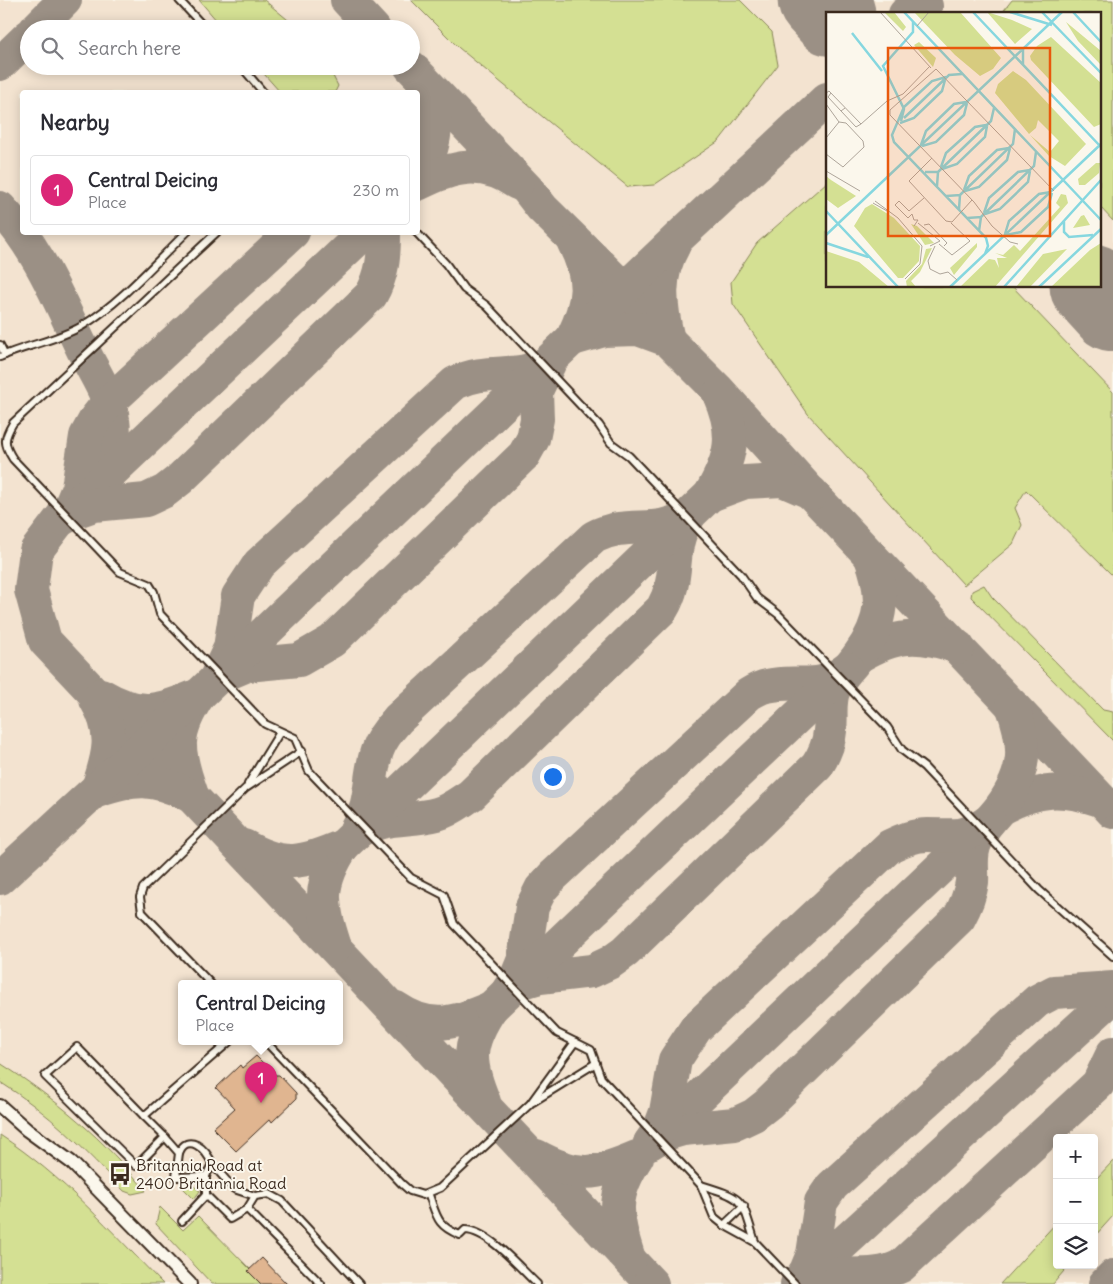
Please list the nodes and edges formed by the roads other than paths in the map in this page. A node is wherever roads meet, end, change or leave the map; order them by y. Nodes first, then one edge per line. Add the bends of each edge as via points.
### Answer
1 (179, 0) edge
2 (198, 20) edge
3 (249, 75) edge
4 (261, 90) edge
5 (184, 235) edge
6 (214, 235) edge
7 (419, 235) edge
8 (0, 345) edge
9 (3, 356) edge
10 (280, 732) junction
11 (302, 751) junction
12 (246, 788) junction
13 (1113, 956) edge
14 (207, 980) edge
15 (576, 1042) junction
16 (226, 1045) edge
17 (269, 1045) edge
18 (596, 1063) junction
19 (530, 1104) junction
20 (0, 1106) edge
21 (144, 1116) junction
22 (0, 1117) edge
23 (26, 1130) junction
24 (166, 1137) junction
25 (179, 1152) junction
26 (212, 1164) junction
27 (206, 1176) junction
28 (701, 1185) junction
29 (206, 1195) junction
30 (429, 1195) junction
31 (255, 1196) junction
32 (744, 1206) junction
33 (247, 1209) junction
34 (182, 1221) dead end
35 (724, 1225) junction
36 (755, 1242) junction
37 (190, 1284) edge
38 (321, 1284) edge
39 (359, 1284) edge
40 (537, 1284) edge
41 (795, 1284) edge

1 - 2 lane
3 - 4 lane
5 - 9 lane via 102,311 81,326
6 - 10 lane via 13,423 4,446 120,572 149,584 160,614 265,724
7 - 13 lane via 464,289 487,306 599,424 611,443 628,456 735,568 757,598 778,614 887,727 902,750 924,767 1039,890
8 - 9 lane
10 - 11 lane via 295,738
10 - 12 lane
11 - 12 lane
11 - 15 lane via 309,771 336,800 411,878 444,895 454,924 557,1033
12 - 14 lane via 149,880 140,897 142,912
15 - 18 lane via 590,1050
15 - 19 lane
16 - 21 lane
17 - 30 lane via 402,1184 416,1194
18 - 19 lane
18 - 28 lane via 601,1078
19 - 30 lane
20 - 23 street
21 - 24 lane
21 - 24 lane via 77,1047 45,1076 136,1166
22 - 23 street
23 - 37 street via 71,1162
24 - 25 lane
25 - 26 lane via 182,1146 192,1142 201,1148
25 - 27 lane via 176,1177
26 - 27 lane
26 - 31 lane via 234,1189
27 - 29 lane
28 - 32 lane via 732,1194
28 - 35 lane via 714,1217
29 - 33 lane via 230,1219
29 - 34 lane
30 - 40 lane via 439,1222 446,1230 460,1235 465,1230 475,1230
31 - 33 lane
31 - 39 lane via 269,1194 282,1201
32 - 35 lane
32 - 36 lane
33 - 38 lane
35 - 36 lane
36 - 41 lane

